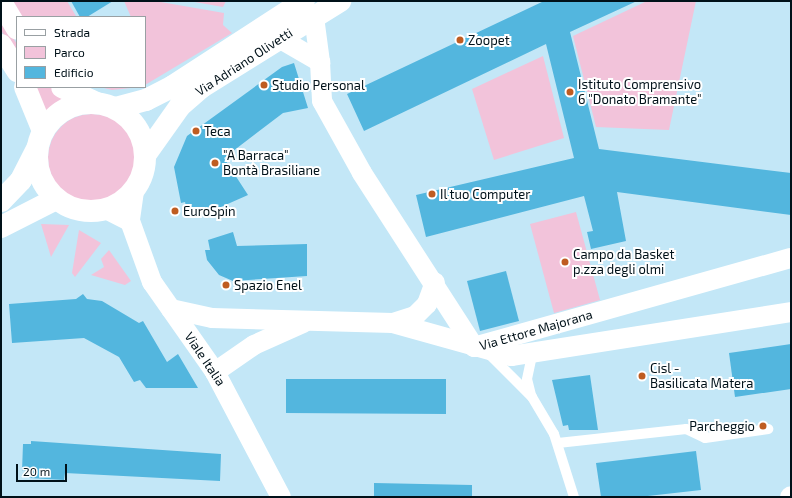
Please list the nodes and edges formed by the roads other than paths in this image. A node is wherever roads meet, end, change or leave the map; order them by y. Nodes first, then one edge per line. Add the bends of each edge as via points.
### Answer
1 (340, 1) edge
2 (1, 2) edge
3 (309, 9) edge
4 (16, 27) edge
5 (279, 38) junction
6 (1, 45) edge
7 (320, 62) junction
8 (16, 69) edge
9 (25, 88) edge
10 (64, 88) edge
11 (106, 105) junction
12 (40, 139) junction
13 (146, 154) junction
14 (134, 191) junction
15 (56, 199) junction
16 (1, 201) edge
17 (106, 209) junction
18 (130, 221) junction
19 (1, 227) edge
20 (791, 258) edge
21 (434, 282) junction
22 (171, 309) junction
23 (791, 312) edge
24 (307, 322) junction
25 (393, 323) junction
26 (480, 349) junction
27 (532, 354) junction
28 (215, 372) junction
29 (532, 397) junction
30 (768, 429) dead end
31 (558, 444) junction
32 (281, 497) edge
33 (574, 497) edge

1 - 3 street, Via Adriano Olivetti
2 - 4 street
3 - 5 street, Via Adriano Olivetti
3 - 7 street
3 - 11 street, Via Adriano Olivetti via 146,100
5 - 7 street
5 - 13 street, Via Adriano Olivetti via 202,87 180,106
6 - 8 street
7 - 21 street via 322,101 362,173
9 - 12 street
10 - 11 street
11 - 12 street via 76,104 58,114
11 - 13 street via 133,122 142,137
12 - 15 street via 41,178
12 - 16 street via 21,180
13 - 14 street via 142,175
14 - 17 street
14 - 18 street, Viale Italia
15 - 17 street via 75,209
15 - 19 street
17 - 18 street
18 - 22 street, Viale Italia via 152,282
20 - 26 street, Via Ettore Majorana
21 - 25 street via 427,304 415,316
21 - 26 street
22 - 24 street via 212,318
22 - 28 street, Viale Italia
23 - 27 street, Via Ettore Majorana
24 - 25 street
24 - 28 street via 254,345
25 - 26 street via 438,334
26 - 27 street, Via Ettore Majorana via 512,356
26 - 29 lane
27 - 29 lane via 527,379
28 - 32 street, Viale Italia
29 - 31 lane
30 - 31 lane via 705,438 686,430
31 - 33 lane

